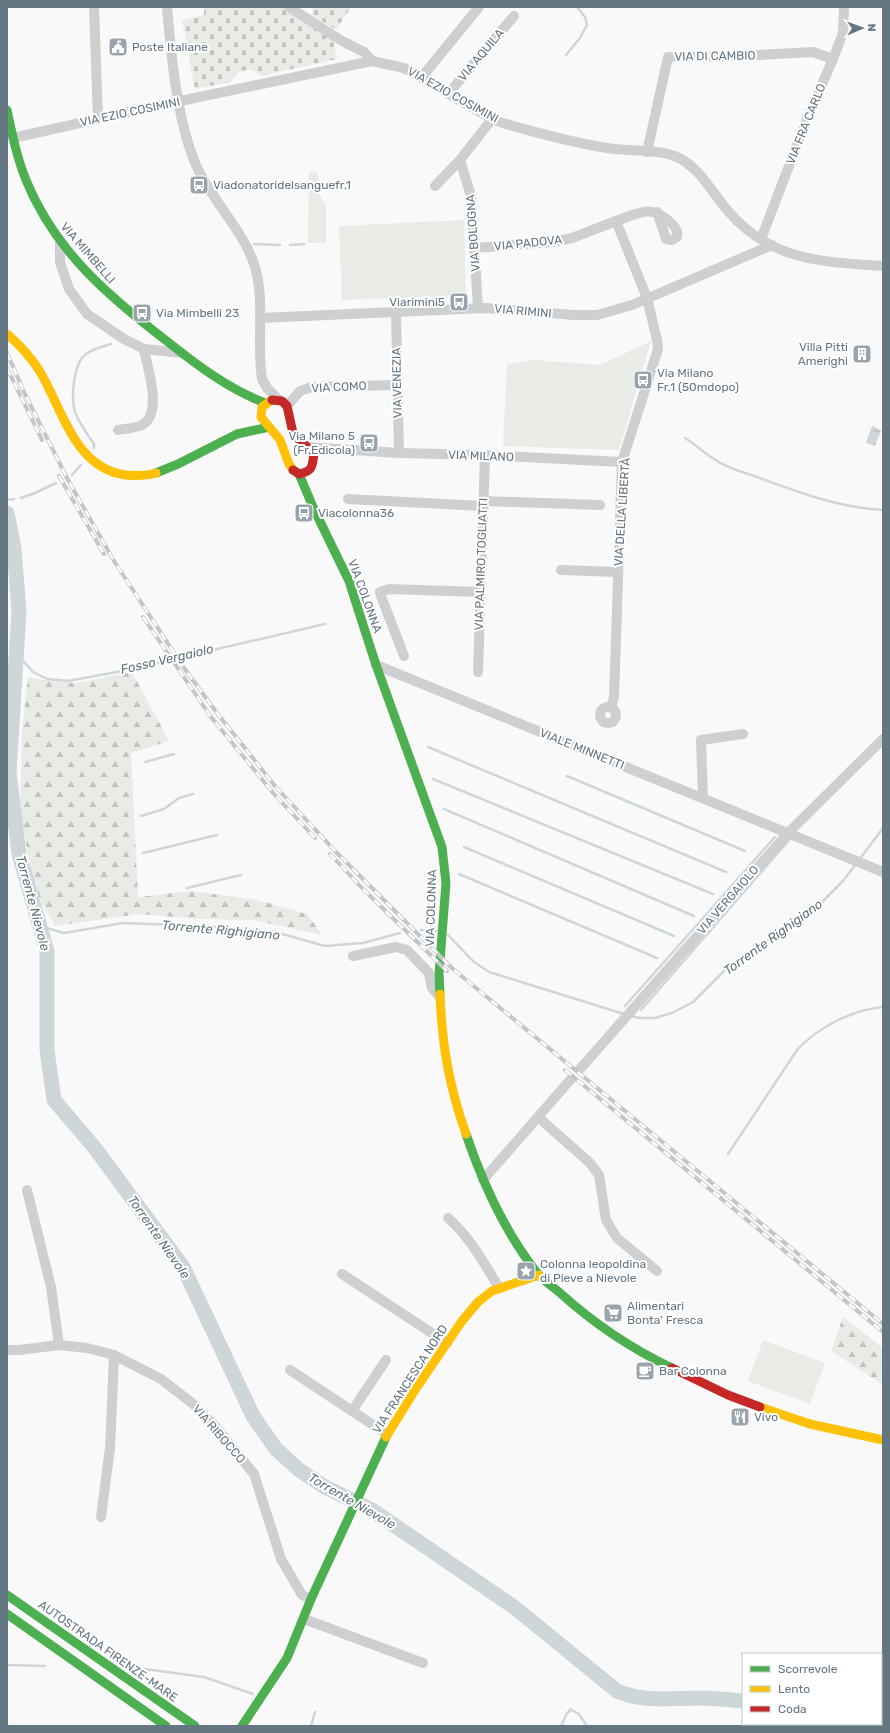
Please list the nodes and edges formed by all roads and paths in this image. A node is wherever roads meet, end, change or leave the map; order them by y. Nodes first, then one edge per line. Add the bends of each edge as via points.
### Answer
1 (94, 7) edge
2 (167, 7) edge
3 (289, 7) edge
4 (479, 7) edge
5 (844, 7) edge
6 (514, 16) dead end
7 (833, 59) junction
8 (372, 61) junction
9 (421, 78) junction
10 (449, 93) junction
11 (179, 101) junction
12 (7, 113) edge
13 (98, 119) junction
14 (492, 119) junction
15 (13, 138) junction
16 (647, 152) junction
17 (460, 160) junction
18 (435, 186) dead end
19 (657, 212) dead end
20 (616, 221) junction
21 (761, 239) junction
22 (60, 242) junction
23 (772, 245) junction
24 (475, 248) junction
25 (883, 266) edge
26 (647, 298) junction
27 (478, 308) junction
28 (396, 312) junction
29 (260, 318) junction
30 (7, 334) edge
31 (144, 348) junction
32 (183, 353) junction
33 (397, 385) junction
34 (283, 403) junction
35 (262, 409) junction
36 (269, 428) junction
37 (118, 430) dead end
38 (237, 434) junction
39 (309, 447) junction
40 (339, 450) junction
41 (398, 454) junction
42 (485, 455) junction
43 (622, 462) junction
44 (313, 466) junction
45 (299, 474) junction
46 (348, 499) dead end
47 (483, 504) junction
48 (600, 505) dead end
49 (319, 518) junction
50 (561, 570) dead end
51 (618, 572) junction
52 (480, 592) junction
53 (404, 656) dead end
54 (376, 665) junction
55 (478, 672) dead end
56 (611, 708) dead end
57 (743, 734) dead end
58 (883, 739) edge
59 (703, 798) junction
60 (788, 833) junction
61 (883, 872) edge
62 (353, 956) dead end
63 (428, 973) junction
64 (439, 974) junction
65 (440, 998) junction
66 (580, 1069) dead end
67 (571, 1079) dead end
68 (538, 1117) junction
69 (483, 1180) junction
70 (27, 1190) dead end
71 (448, 1218) dead end
72 (657, 1271) dead end
73 (342, 1274) dead end
74 (539, 1275) junction
75 (499, 1288) junction
76 (447, 1343) junction
77 (58, 1345) junction
78 (7, 1350) edge
79 (114, 1355) junction
80 (386, 1360) dead end
81 (290, 1370) dead end
82 (352, 1411) junction
83 (387, 1434) junction
84 (883, 1440) edge
85 (101, 1517) dead end
86 (7, 1596) edge
87 (311, 1599) junction
88 (7, 1614) edge
89 (304, 1619) junction
90 (423, 1664) dead end
91 (166, 1726) edge
92 (195, 1726) edge
93 (242, 1726) edge

1 - 13 street
2 - 11 street
3 - 8 street via 342,42 364,52
4 - 9 street
5 - 7 street, VIA FRA CARLO via 843,33
6 - 10 street, VIA AQUILA
7 - 16 street, VIA DI CAMBIO via 814,52 668,57
7 - 21 street, VIA FRA CARLO via 806,119
8 - 9 street, VIA EZIO COSIMINI via 404,68
8 - 11 street, VIA EZIO COSIMINI
9 - 10 street, VIA EZIO COSIMINI
10 - 14 street, VIA EZIO COSIMINI
11 - 13 street, VIA EZIO COSIMINI
11 - 29 street via 196,165 246,246 254,264
12 - 15 main road, VIA MIMBELLI
13 - 15 street, VIA EZIO COSIMINI
14 - 16 street, VIA EZIO COSIMINI via 580,144
14 - 17 street
15 - 22 main road, VIA MIMBELLI via 30,191
16 - 21 street, VIA EZIO COSIMINI via 672,156 690,165 738,223
17 - 18 street
17 - 24 street, VIA BOLOGNA via 471,196
19 - 20 street, VIA PADOVA via 646,210
20 - 24 street, VIA PADOVA via 572,238 553,242
20 - 26 street
21 - 23 street, VIA EZIO COSIMINI
22 - 31 street via 60,262 69,289 87,314 124,339
22 - 32 main road, VIA MIMBELLI via 93,281 120,306
23 - 25 street, VIA EZIO COSIMINI via 790,254 822,262
23 - 26 street, VIA RIMINI
24 - 27 street, VIA BOLOGNA
26 - 27 street, VIA RIMINI via 597,315
26 - 43 street, VIA DELLA LIBERTÀ via 658,349
27 - 28 street, VIA RIMINI
28 - 29 street, VIA RIMINI
28 - 33 street, VIA VENEZIA
29 - 34 street via 262,378 267,388
30 - 38 main road via 19,342 38,366 78,446 90,459 108,470 131,476 154,473 174,467
31 - 32 street
31 - 37 street via 154,398 151,415 138,427
32 - 35 main road, VIA MIMBELLI via 223,383 240,400
33 - 34 street, VIA COMO via 312,387 300,391
33 - 41 street, VIA VENEZIA
34 - 35 main road via 272,400
34 - 39 main road via 293,432
35 - 36 main road via 264,423
35 - 38 main road
36 - 38 main road
36 - 45 main road via 279,438 290,466
39 - 40 street, VIA MILANO
39 - 44 main road via 314,454
40 - 41 street, VIA MILANO
40 - 44 street
41 - 42 street, VIA MILANO
42 - 43 street, VIA MILANO
42 - 47 street, VIA PALMIRO TOGLIATTI
43 - 51 street, VIA DELLA LIBERTÀ
44 - 45 main road
44 - 49 main road
45 - 49 main road
46 - 47 street
47 - 48 street
47 - 52 street, VIA PALMIRO TOGLIATTI
49 - 54 main road, VIA COLONNA via 349,581
50 - 51 street
51 - 56 street, VIA DELLA LIBERTÀ via 614,697
52 - 53 street via 382,590 381,596
52 - 55 street, VIA PALMIRO TOGLIATTI
54 - 59 street, VIALE MINNETTI
54 - 64 main road, VIA COLONNA via 442,847 446,883
57 - 59 street via 701,740
58 - 60 street, VIA VERGAIOLO
59 - 60 street, VIALE MINNETTI
60 - 61 street, VIALE MINNETTI
60 - 66 street, VIA VERGAIOLO
62 - 63 street via 399,947 409,952
63 - 64 street
63 - 65 street via 432,988
64 - 65 main road, VIA COLONNA
65 - 69 main road, VIA COLONNA via 448,1073 458,1112
67 - 68 street
68 - 69 street
68 - 72 street via 590,1163 599,1175 606,1220 617,1238
69 - 74 main road, VIA COLONNA via 509,1231
70 - 77 street via 52,1287
71 - 75 street via 460,1228 472,1244
73 - 76 street
74 - 75 main road, VIA FRANCESCA NORD
74 - 84 main road, VIA COLONNA via 592,1319 628,1344 673,1369 728,1395 776,1413 810,1424
75 - 76 main road, VIA FRANCESCA NORD via 478,1302
76 - 83 main road, VIA FRANCESCA NORD
77 - 78 street, VIA RIBOCCO
77 - 79 street, VIA RIBOCCO via 87,1348
79 - 85 street via 110,1448
79 - 87 street, VIA RIBOCCO via 161,1379 192,1403 215,1426 254,1474 281,1559 302,1595
80 - 82 street
81 - 82 street
82 - 83 street
83 - 87 main road, VIA FRANCESCA NORD
86 - 92 main road, AUTOSTRADA FIRENZE-MARE
87 - 89 main road, VIA FRANCESCA NORD
88 - 91 main road
89 - 90 street
89 - 93 main road, VIA FRANCESCA NORD via 287,1658

